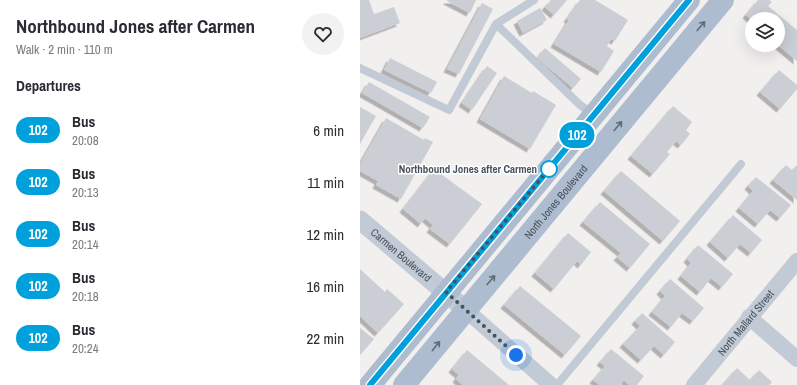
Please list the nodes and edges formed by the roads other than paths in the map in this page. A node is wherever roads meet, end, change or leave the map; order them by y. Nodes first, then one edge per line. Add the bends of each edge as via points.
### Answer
1 (534, 0) edge
2 (689, 0) edge
3 (723, 0) edge
4 (496, 24) junction
5 (360, 68) edge
6 (593, 116) junction
7 (742, 164) dead end
8 (360, 220) edge
9 (797, 261) edge
10 (446, 292) junction
11 (466, 310) junction
12 (749, 317) junction
13 (797, 359) edge
14 (370, 385) edge
15 (404, 385) edge
16 (551, 385) edge
17 (557, 385) edge
18 (694, 385) edge

1 - 4 lane
2 - 6 main road
11 -> 3 main road, North Jones Boulevard
4 - 5 lane via 449,110
4 - 6 lane
6 - 10 main road
7 - 17 lane
8 - 10 street, Carmen Boulevard
9 - 12 street, North Mallard Street
10 - 11 street, Carmen Boulevard
10 - 14 main road
15 -> 11 main road, North Jones Boulevard
11 - 16 street, Carmen Boulevard
12 - 13 street
12 - 18 street, North Mallard Street

